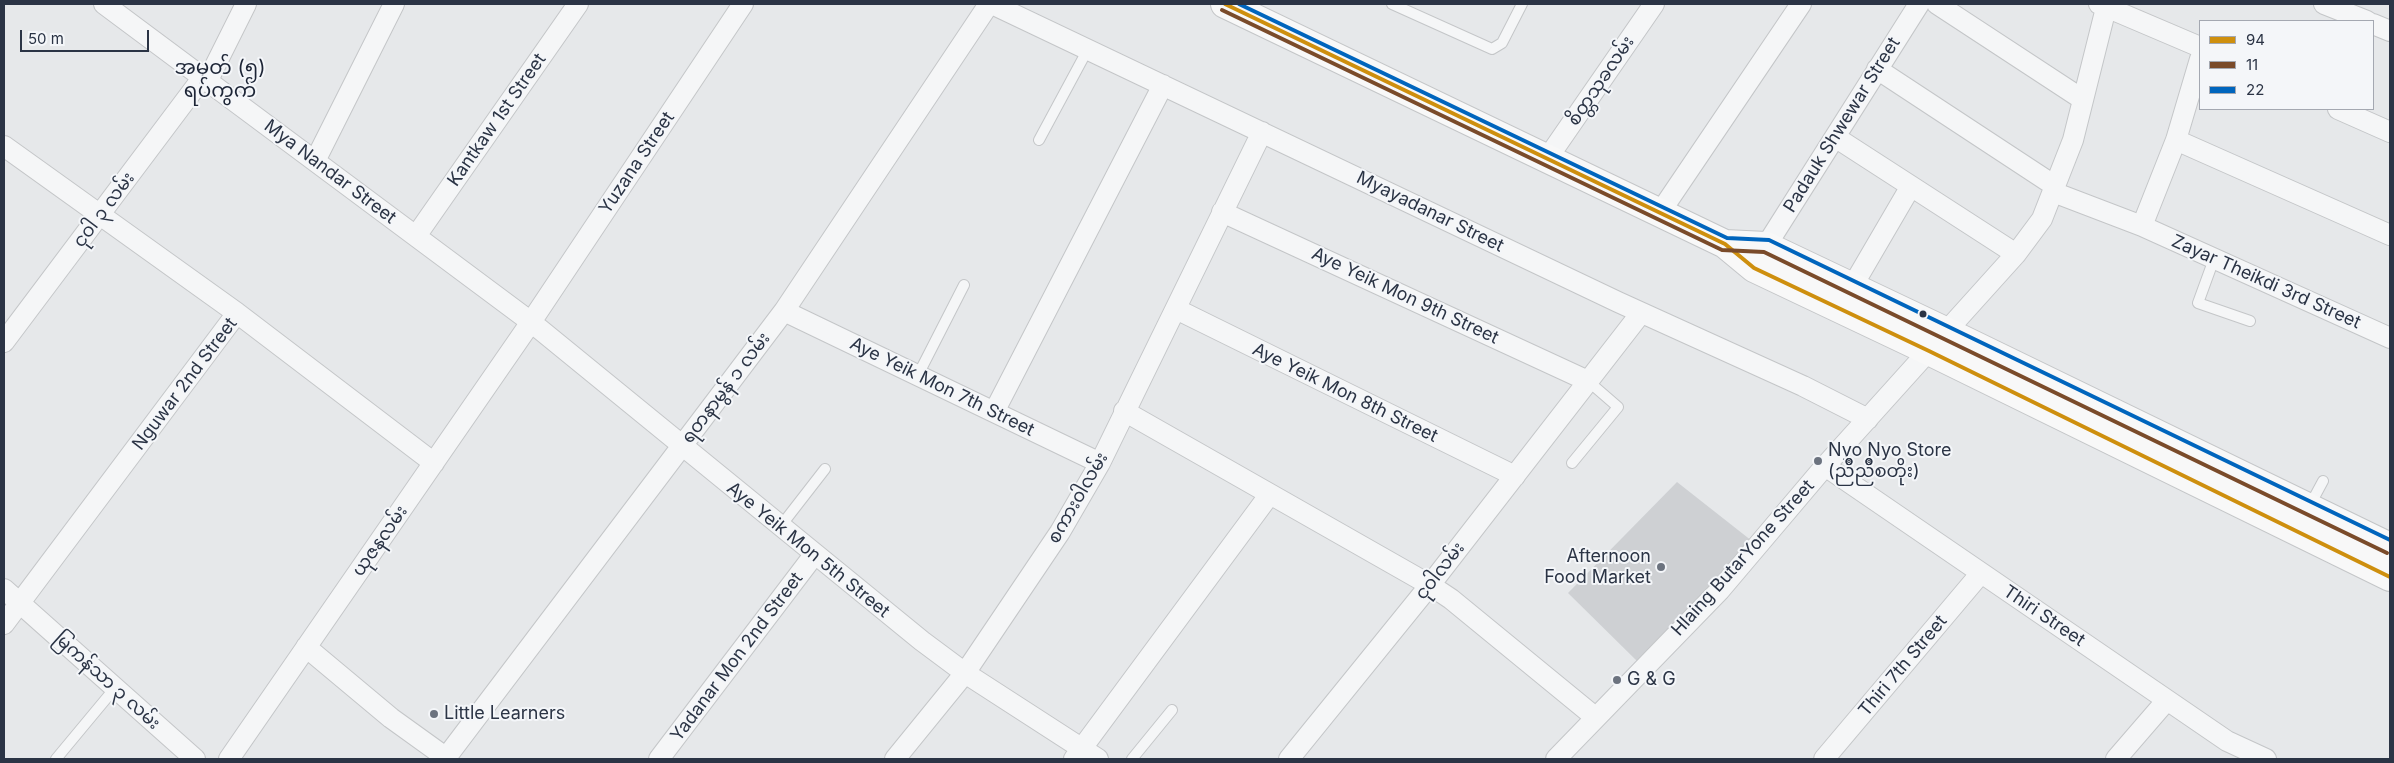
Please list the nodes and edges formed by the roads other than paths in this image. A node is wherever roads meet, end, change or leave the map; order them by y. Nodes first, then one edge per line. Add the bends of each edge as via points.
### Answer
1 (104, 4) edge
2 (246, 4) edge
3 (394, 4) edge
4 (578, 4) edge
5 (743, 4) edge
6 (990, 4) edge
7 (1225, 4) edge
8 (1392, 4) edge
9 (1522, 4) edge
10 (1654, 4) edge
11 (1801, 4) edge
12 (1919, 4) edge
13 (1936, 4) edge
14 (2324, 4) edge
15 (2104, 5) edge
16 (2364, 20) edge
17 (2374, 24) edge
18 (2390, 31) edge
19 (2199, 47) edge
20 (1088, 49) junction
21 (2199, 62) edge
22 (1877, 69) junction
23 (206, 79) junction
24 (1164, 85) junction
25 (2082, 99) junction
26 (2340, 110) edge
27 (2390, 131) edge
28 (1262, 132) junction
29 (1835, 137) junction
30 (1039, 140) dead end
31 (2176, 140) junction
32 (4, 146) edge
33 (1547, 159) junction
34 (315, 161) junction
35 (1911, 186) junction
36 (2054, 189) junction
37 (1222, 212) junction
38 (1659, 214) junction
39 (101, 215) junction
40 (2142, 226) junction
41 (2390, 235) edge
42 (416, 236) junction
43 (1725, 244) junction
44 (1766, 246) junction
45 (2016, 254) junction
46 (2214, 259) junction
47 (964, 285) dead end
48 (1852, 286) junction
49 (1176, 309) junction
50 (784, 311) junction
51 (237, 313) junction
52 (1641, 313) junction
53 (2250, 321) dead end
54 (531, 322) junction
55 (2390, 338) edge
56 (4, 342) edge
57 (1938, 342) junction
58 (918, 375) junction
59 (1588, 381) junction
60 (1124, 411) junction
61 (994, 412) junction
62 (1868, 418) junction
63 (682, 447) junction
64 (434, 463) junction
65 (1100, 463) junction
66 (1572, 463) dead end
67 (1825, 466) junction
68 (825, 469) dead end
69 (1515, 476) junction
70 (2323, 481) dead end
71 (1270, 494) junction
72 (2308, 508) junction
73 (780, 527) junction
74 (2390, 548) edge
75 (814, 555) junction
76 (1981, 573) junction
77 (2390, 577) edge
78 (1430, 585) junction
79 (4, 589) edge
80 (20, 603) junction
81 (4, 624) edge
82 (306, 647) junction
83 (965, 673) junction
84 (115, 688) junction
85 (2167, 700) junction
86 (1172, 710) dead end
87 (1595, 717) junction
88 (1085, 756) edge
89 (56, 759) edge
90 (194, 759) edge
91 (229, 759) edge
92 (446, 759) edge
93 (659, 759) edge
94 (895, 759) edge
95 (1132, 759) edge
96 (1289, 759) edge
97 (1556, 759) edge
98 (1824, 759) edge
99 (2116, 759) edge
100 (2266, 759) edge

1 - 23 street, Mya Nandar Street
2 - 23 street, ငုဝါ ၃ လမ်း
3 - 34 street
4 - 42 street, Kantkaw 1st Street
5 - 54 street, Yuzana Street
6 - 20 street, Myayadanar Street
6 - 50 street, ရတနာမွန် ၁ လမ်း
7 - 33 main road
8 - 9 lane via 1492,48 1502,43
10 - 33 street, စိတ္တသုခလမ်း
11 - 38 street
12 - 22 street, Padauk Shwewar Street
13 - 25 street
14 - 16 street
15 - 19 street
15 - 25 street, Hlaing ButarYone Street
17 - 18 street
20 - 24 street, Myayadanar Street
20 - 30 lane
21 - 31 street
22 - 29 street, Padauk Shwewar Street
22 - 36 street, Zayar Theikdi 3rd Street
23 - 34 street, Mya Nandar Street
23 - 39 street, ငုဝါ ၃ လမ်း
24 - 28 street, Myayadanar Street
24 - 61 street
25 - 36 street, Hlaing ButarYone Street via 2073,140
26 - 27 street
28 - 37 street, စကား၀ါလမ်း
28 - 52 street, Myayadanar Street
29 - 35 street
29 - 44 street, Padauk Shwewar Street
31 - 40 street
31 - 41 street
32 - 39 street
33 - 38 main road
34 - 42 street, Mya Nandar Street
35 - 45 street
35 - 48 street
36 - 40 street, Zayar Theikdi 3rd Street
36 - 45 street, Hlaing ButarYone Street via 2042,219
37 - 49 street, စကား၀ါလမ်း
37 - 59 street, Aye Yeik Mon 9th Street
38 - 43 main road
39 - 51 street
39 - 56 street, ငုဝါ ၃ လမ်း
40 - 46 street, Zayar Theikdi 3rd Street
42 - 54 street, Mya Nandar Street
43 - 44 main road
43 - 57 main road via 1754,268
44 - 48 main road
45 - 57 street, Hlaing ButarYone Street
46 - 53 lane via 2198,303
46 - 55 street, Zayar Theikdi 3rd Street
47 - 58 lane
48 - 57 main road
49 - 60 street, စကား၀ါလမ်း
49 - 69 street, Aye Yeik Mon 8th Street
50 - 58 street, Aye Yeik Mon 7th Street
50 - 63 street, ရတနာမွန် ၁ လမ်း
51 - 64 street, Nguwar 2nd Street
51 - 80 street, Nguwar 2nd Street
52 - 59 street, ငုဝါလမ်း
52 - 62 street, Myayadanar Street
54 - 63 street, Aye Yeik Mon 5th Street
54 - 64 street, ယုဇနလမ်း
57 - 62 street, Hlaing ButarYone Street
57 - 72 main road
57 - 77 main road
58 - 61 street, Aye Yeik Mon 7th Street
59 - 66 lane via 1618,407
59 - 69 street, ငုဝါလမ်း
60 - 65 street, စကား၀ါလမ်း
60 - 71 street
61 - 65 street, Aye Yeik Mon 7th Street
62 - 67 street, Hlaing ButarYone Street
63 - 73 street, Aye Yeik Mon 5th Street
63 - 92 street, ရတနာမွန် ၁ လမ်း
64 - 82 street, ယုဇနလမ်း
65 - 83 street, စကား၀ါလမ်း via 1060,532
67 - 76 street, Thiri Street
67 - 87 street, Hlaing ButarYone Street via 1720,590
68 - 73 lane
69 - 78 street, ငုဝါလမ်း
70 - 72 lane
71 - 78 street
71 - 88 street
72 - 74 main road
73 - 75 street, Aye Yeik Mon 5th Street
75 - 83 street, Aye Yeik Mon 5th Street
75 - 93 street, Yadanar Mon 2nd Street
76 - 85 street, Thiri Street
76 - 98 street, Thiri 7th Street
78 - 87 street
78 - 96 street, ငုဝါလမ်း
79 - 80 street, မြကန်သာ ၃ လမ်း
80 - 81 street, Nguwar 2nd Street
80 - 84 street, မြကန်သာ ၃ လမ်း
82 - 91 street, ယုဇနလမ်း
82 - 92 street
83 - 88 street, Aye Yeik Mon 5th Street
83 - 94 street, စကား၀ါလမ်း
84 - 89 lane
84 - 90 street, မြကန်သာ ၃ လမ်း
85 - 99 street
85 - 100 street, Thiri Street via 2226,740
86 - 95 lane
87 - 97 street, Hlaing ButarYone Street

